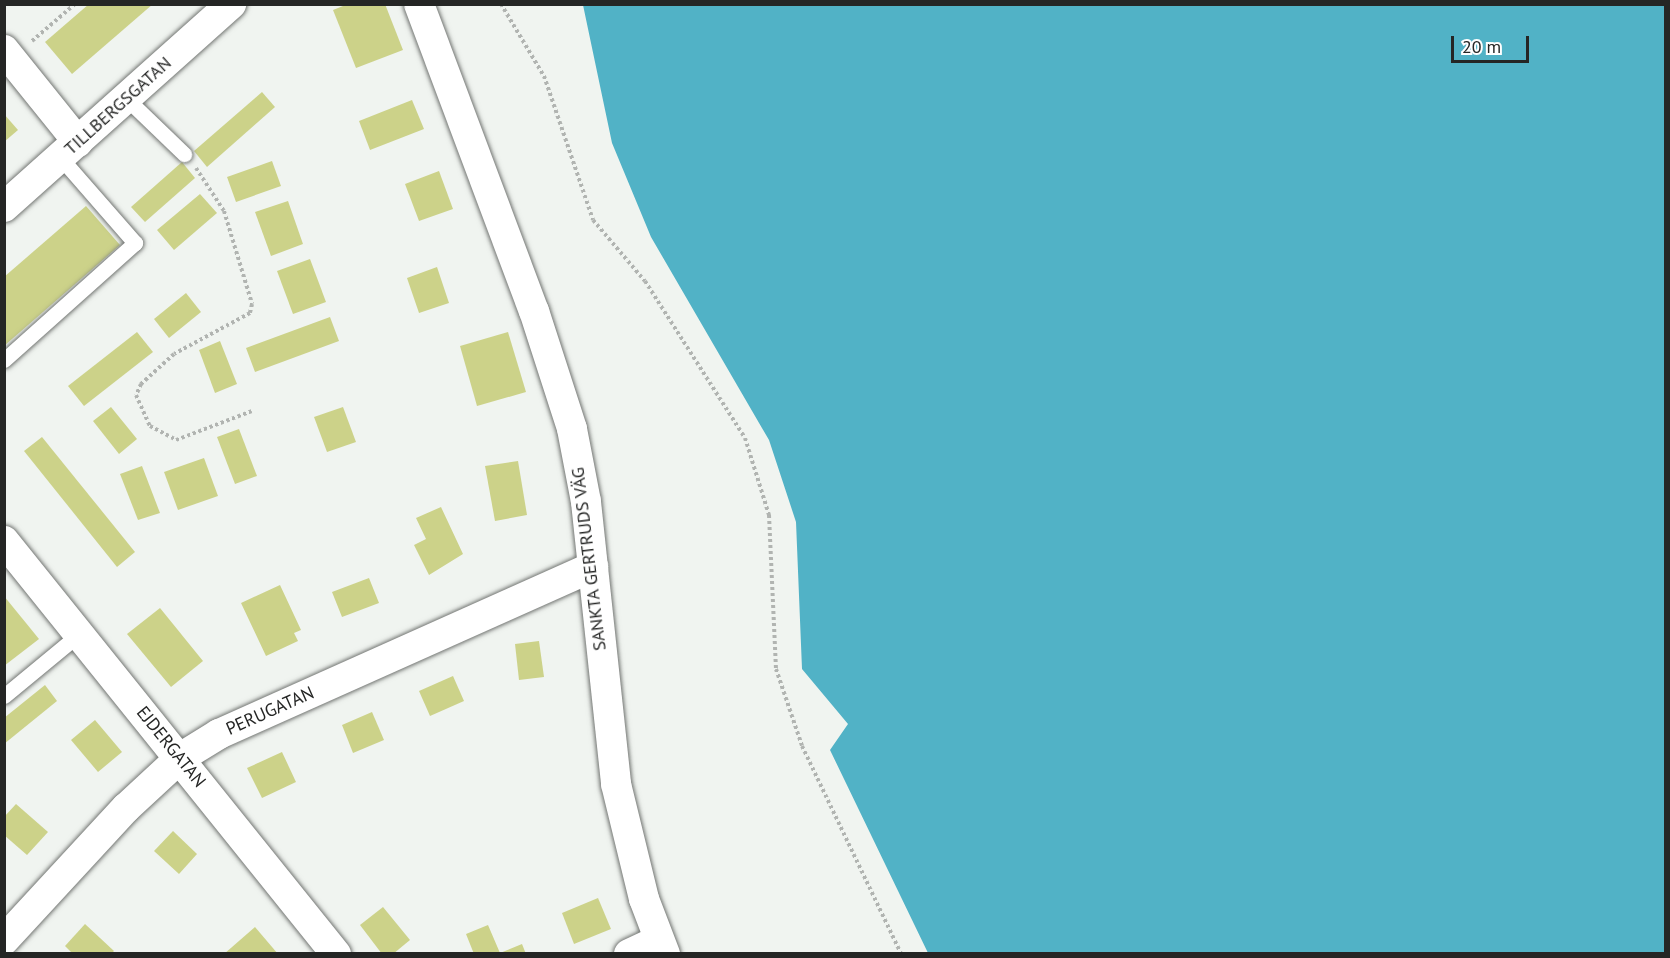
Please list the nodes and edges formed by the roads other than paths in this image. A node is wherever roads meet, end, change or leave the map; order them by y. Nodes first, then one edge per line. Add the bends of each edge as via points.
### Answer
1 (419, 4) edge
2 (224, 7) edge
3 (8, 54) edge
4 (126, 98) junction
5 (69, 149) junction
6 (184, 154) road end
7 (4, 207) edge
8 (4, 360) edge
9 (4, 541) edge
10 (593, 567) junction
11 (80, 634) junction
12 (4, 696) edge
13 (180, 758) junction
14 (4, 940) edge
15 (662, 947) edge
16 (336, 954) edge
17 (629, 954) edge

1 - 10 street, SANKTA GERTRUDS VÄG via 534,311 572,429
2 - 4 street, TILLBERGSGATAN
3 - 5 street
4 - 5 street, TILLBERGSGATAN
4 - 6 lane
5 - 7 street, TILLBERGSGATAN
5 - 8 lane via 135,243
9 - 11 street, EJDERGATAN
10 - 13 street, PERUGATAN via 219,734
10 - 15 street, SANKTA GERTRUDS VÄG via 616,784
11 - 12 lane
11 - 13 street, EJDERGATAN
13 - 14 street, PERUGATAN via 126,808
13 - 16 street, EJDERGATAN
15 - 17 street

